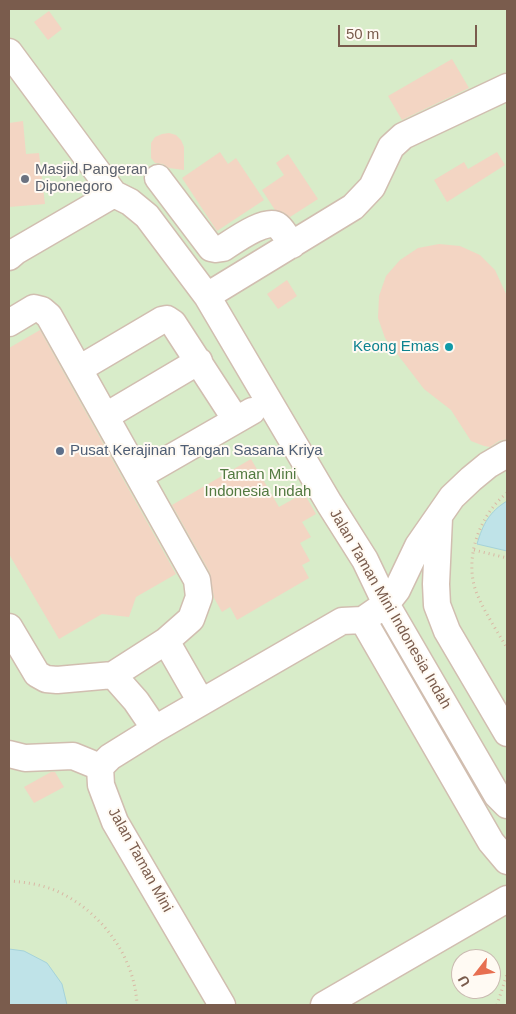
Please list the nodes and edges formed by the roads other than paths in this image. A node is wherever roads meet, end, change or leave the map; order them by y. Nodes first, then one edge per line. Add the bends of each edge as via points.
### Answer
1 (9, 52) edge
2 (507, 87) edge
3 (158, 178) dead end
4 (114, 194) junction
5 (292, 245) junction
6 (9, 257) edge
7 (207, 296) junction
8 (9, 323) edge
9 (199, 361) junction
10 (79, 369) junction
11 (270, 401) junction
12 (106, 416) junction
13 (236, 420) junction
14 (507, 454) edge
15 (139, 476) junction
16 (439, 518) junction
17 (386, 604) junction
18 (363, 620) junction
19 (9, 627) edge
20 (166, 641) junction
21 (113, 675) junction
22 (201, 702) junction
23 (155, 729) junction
24 (507, 733) edge
25 (9, 754) edge
26 (100, 767) junction
27 (507, 805) edge
28 (507, 861) edge
29 (506, 901) edge
30 (222, 1005) edge
31 (324, 1005) edge

1 - 4 lane, Jalan Taman Mini Indonesia Indah
2 - 5 lane via 403,136 391,147 372,187 353,207
3 - 5 lane via 211,248 224,248 270,223 277,225
4 - 6 lane
4 - 7 lane, Jalan Taman Mini Indonesia Indah via 147,216
5 - 7 lane
7 - 11 lane, Jalan Taman Mini Indonesia Indah
8 - 10 lane via 34,308 42,310 49,316
9 - 10 lane via 167,319
9 - 12 lane
9 - 13 lane
10 - 12 lane
11 - 13 lane
11 - 17 lane, Jalan Taman Mini Indonesia Indah via 365,560
12 - 15 lane
13 - 15 lane
14 - 16 lane via 471,479 452,497
15 - 20 lane via 198,580 199,597 190,619
16 - 17 lane via 418,546 397,590
16 - 24 lane via 437,604 448,631
17 - 18 lane
17 - 27 lane, Jalan Taman Mini Indonesia Indah via 497,795
18 - 22 lane via 342,621
18 - 28 lane via 490,842
19 - 21 lane via 37,674 46,679
20 - 21 lane
20 - 22 lane
21 - 23 lane
22 - 23 lane
23 - 26 lane via 110,757
25 - 26 lane via 25,758 73,756
26 - 30 lane, Jalan Taman Mini via 101,785 115,822
29 - 31 lane

